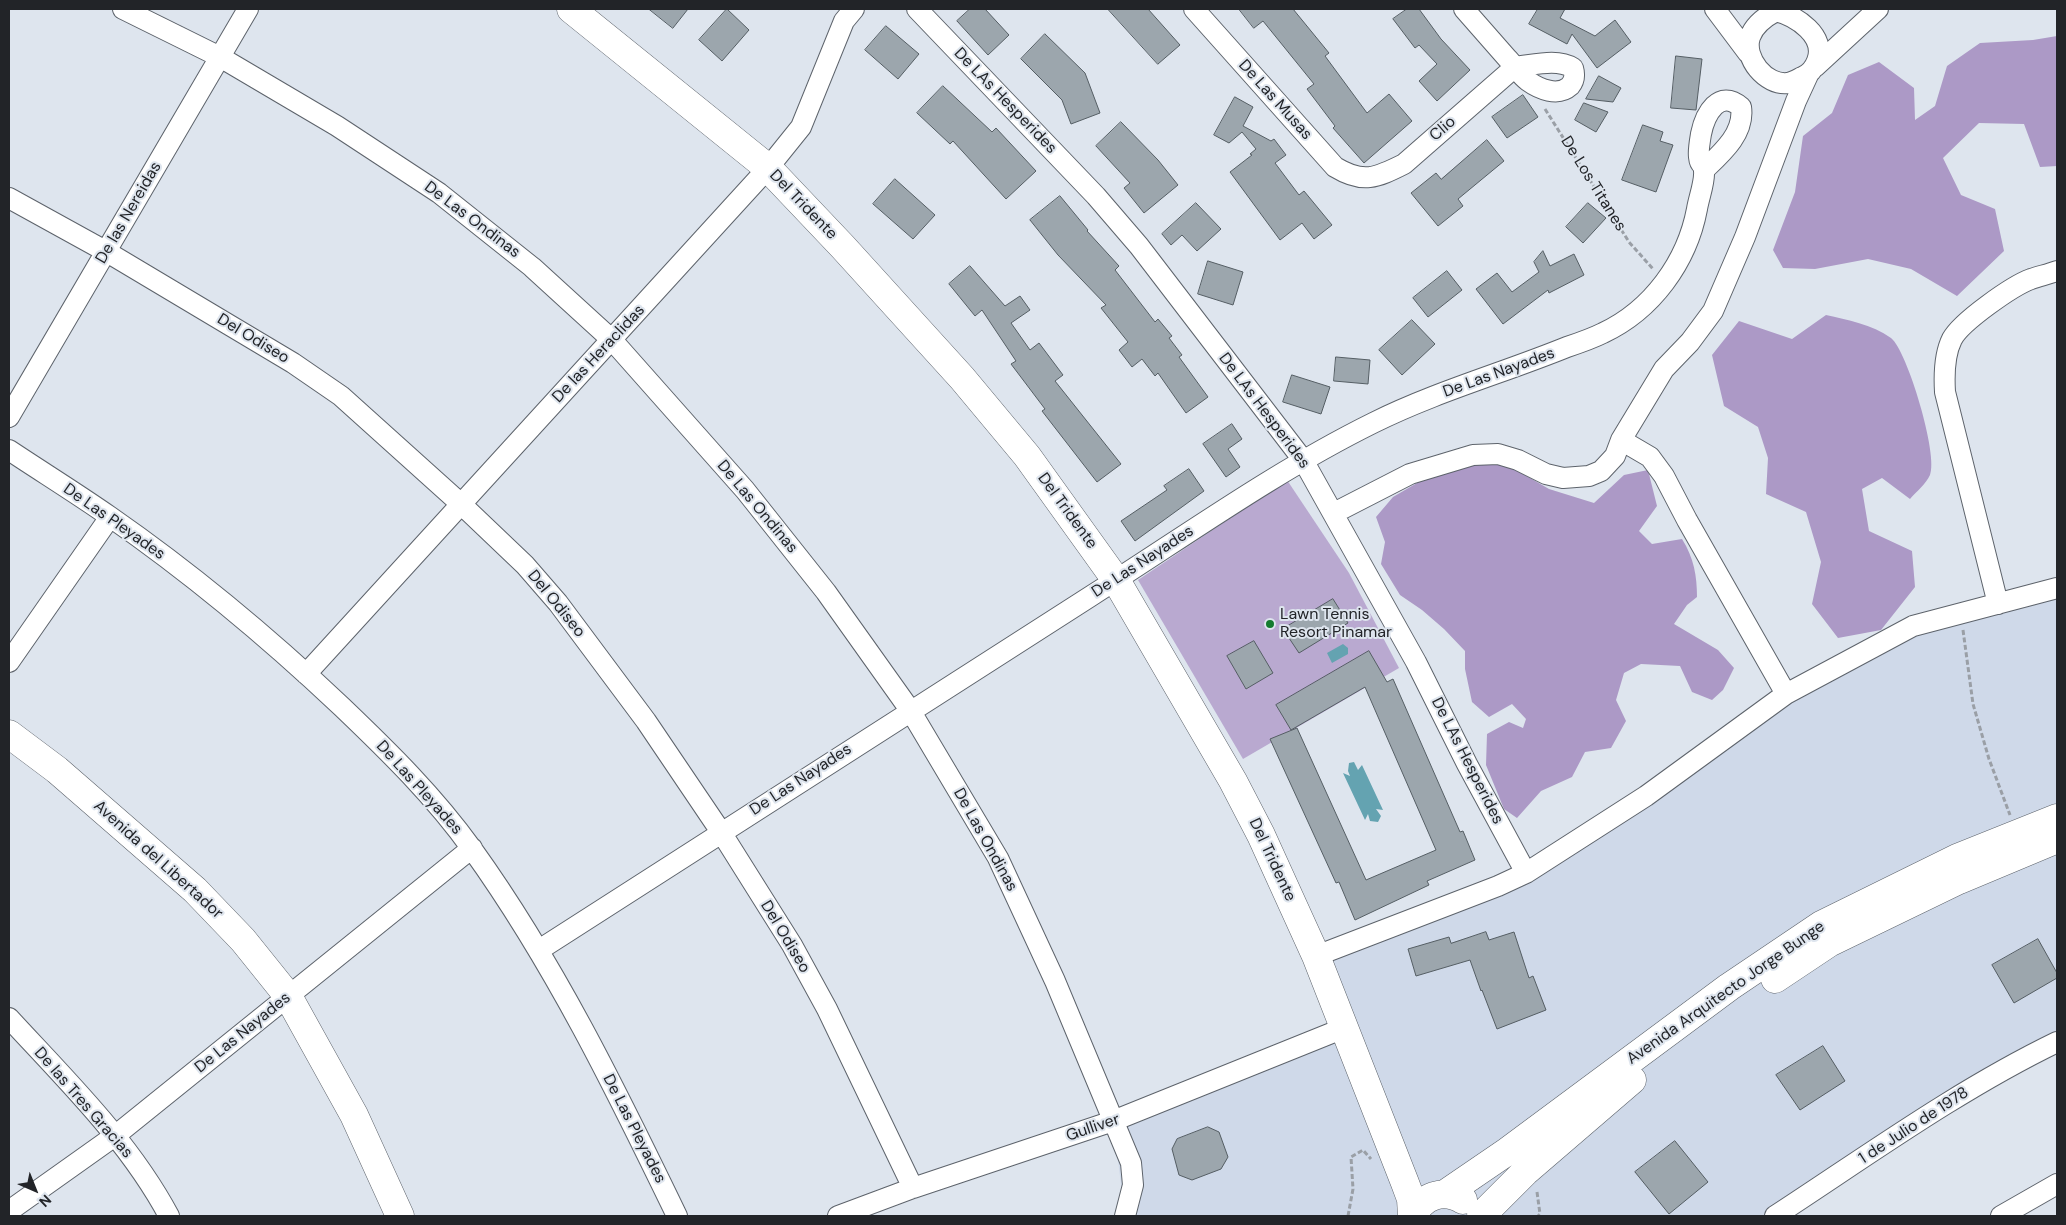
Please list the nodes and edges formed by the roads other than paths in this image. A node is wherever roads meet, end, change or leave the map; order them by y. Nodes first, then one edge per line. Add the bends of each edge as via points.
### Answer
1 (123, 9) edge
2 (248, 9) edge
3 (571, 9) edge
4 (854, 9) edge
5 (917, 9) edge
6 (1194, 9) edge
7 (1464, 9) edge
8 (1715, 9) edge
9 (1878, 9) edge
10 (1779, 10) edge
11 (1748, 53) junction
12 (220, 57) junction
13 (1811, 71) junction
14 (768, 168) junction
15 (1704, 170) dead end
16 (1364, 178) joint
17 (9, 198) edge
18 (107, 252) junction
19 (2057, 271) edge
20 (612, 340) junction
21 (9, 417) edge
22 (1621, 440) junction
23 (9, 450) edge
24 (1303, 460) junction
25 (461, 504) junction
26 (1334, 514) junction
27 (110, 517) junction
28 (1116, 580) junction
29 (2057, 588) edge
30 (1998, 604) junction
31 (9, 662) edge
32 (306, 674) junction
33 (1786, 694) junction
34 (910, 710) junction
35 (9, 734) edge
36 (2057, 818) edge
37 (721, 832) junction
38 (2057, 839) edge
39 (472, 848) junction
40 (1526, 873) junction
41 (540, 950) junction
42 (1316, 956) junction
43 (288, 996) junction
44 (9, 1018) edge
45 (1344, 1028) junction
46 (2057, 1042) edge
47 (1113, 1121) junction
48 (116, 1135) junction
49 (1392, 1152) junction
50 (2057, 1184) edge
51 (913, 1188) junction
52 (1442, 1194) junction
53 (9, 1211) edge
54 (169, 1216) edge
55 (400, 1216) edge
56 (677, 1216) edge
57 (838, 1216) edge
58 (1125, 1216) edge
59 (1413, 1216) edge
60 (1475, 1216) edge
61 (1481, 1216) edge
62 (1775, 1216) edge
63 (2001, 1216) edge

1 - 12 street, De Las Ondinas
2 - 12 street, De las Nereidas
3 - 14 main road, Del Tridente
4 - 14 street, De las Heraclidas via 844,21 801,127
5 - 24 street, De LAs Hesperides via 1096,196 1139,246
6 - 16 street, De Las Musas via 1335,167 1350,176
7 - 16 street, Clio via 1522,74 1404,164 1384,174
8 - 11 street
9 - 13 street
10 - 11 street via 1759,22 1753,30
10 - 13 street via 1800,22 1816,39 1818,57
11 - 13 street via 1760,71 1778,82 1789,83
12 - 18 street, De las Nereidas
12 - 20 street, De Las Ondinas via 337,126 439,193 532,267
13 - 22 street via 1779,142 1745,237 1713,311 1664,369
14 - 20 street, De las Heraclidas
14 - 28 main road, Del Tridente via 962,378 1027,456
15 - 24 street, De Las Nayades via 1695,218 1684,250 1664,283 1644,307 1604,333 1406,407
17 - 18 street, Del Odiseo
18 - 21 street, De las Nereidas
18 - 25 street, Del Odiseo via 293,363 341,396
19 - 30 street via 2030,280 1978,312 1960,326 1946,356 1945,392
20 - 25 street, De las Heraclidas
20 - 34 street, De Las Ondinas via 751,497 826,592
22 - 26 street via 1615,456 1601,471 1589,476 1563,478 1498,454 1473,455 1410,474
22 - 33 street via 1650,457 1664,476
23 - 27 street, De Las Pleyades
24 - 26 street, De LAs Hesperides
24 - 28 street, De Las Nayades
25 - 32 street, De las Heraclidas
25 - 37 street, Del Odiseo via 519,558 558,603 646,721
26 - 40 street, De LAs Hesperides via 1416,662
27 - 31 street
27 - 32 street, De Las Pleyades via 220,600
28 - 34 street, De Las Nayades
28 - 42 main road, Del Tridente via 1233,781
29 - 30 street
30 - 33 street via 1913,626
32 - 39 street, De Las Pleyades via 403,765
33 - 40 street via 1646,796
34 - 37 street, De Las Nayades
34 - 47 street, De Las Ondinas via 998,858 1055,982
35 - 43 main road, Avenida del Libertador via 57,770 195,890 243,940
36 - 52 main road, Avenida Arquitecto Jorge Bunge via 1957,858 1821,925 1729,987 1508,1151
37 - 41 street, De Las Nayades
37 - 51 street, Del Odiseo via 792,945 827,1009
38 - 61 main road, Avenida Arquitecto Jorge Bunge via 1959,880 1829,943 1731,1007 1619,1090 1525,1172
39 - 41 street, De Las Pleyades
39 - 43 street, De Las Nayades
40 - 42 street
41 - 56 street, De Las Pleyades via 625,1108
42 - 45 main road, Del Tridente
43 - 48 street, De Las Nayades
43 - 55 main road, Avenida del Libertador via 354,1115
44 - 48 street, De las Tres Gracias
45 - 47 street, Gulliver
45 - 49 main road, Del Tridente
46 - 62 street, 1 de Julio de 1978 via 1952,1100
47 - 51 street, Gulliver
47 - 58 street, De Las Ondinas via 1131,1163 1133,1186
48 - 53 street, De Las Nayades
48 - 54 street, De las Tres Gracias
49 - 52 main road, Del Tridente via 1414,1176
49 - 59 main road, Del Tridente via 1411,1199
50 - 63 street
51 - 57 street, Gulliver
52 - 59 main road, Avenida Arquitecto Jorge Bunge via 1422,1202
52 - 60 main road, Del Tridente via 1466,1201

